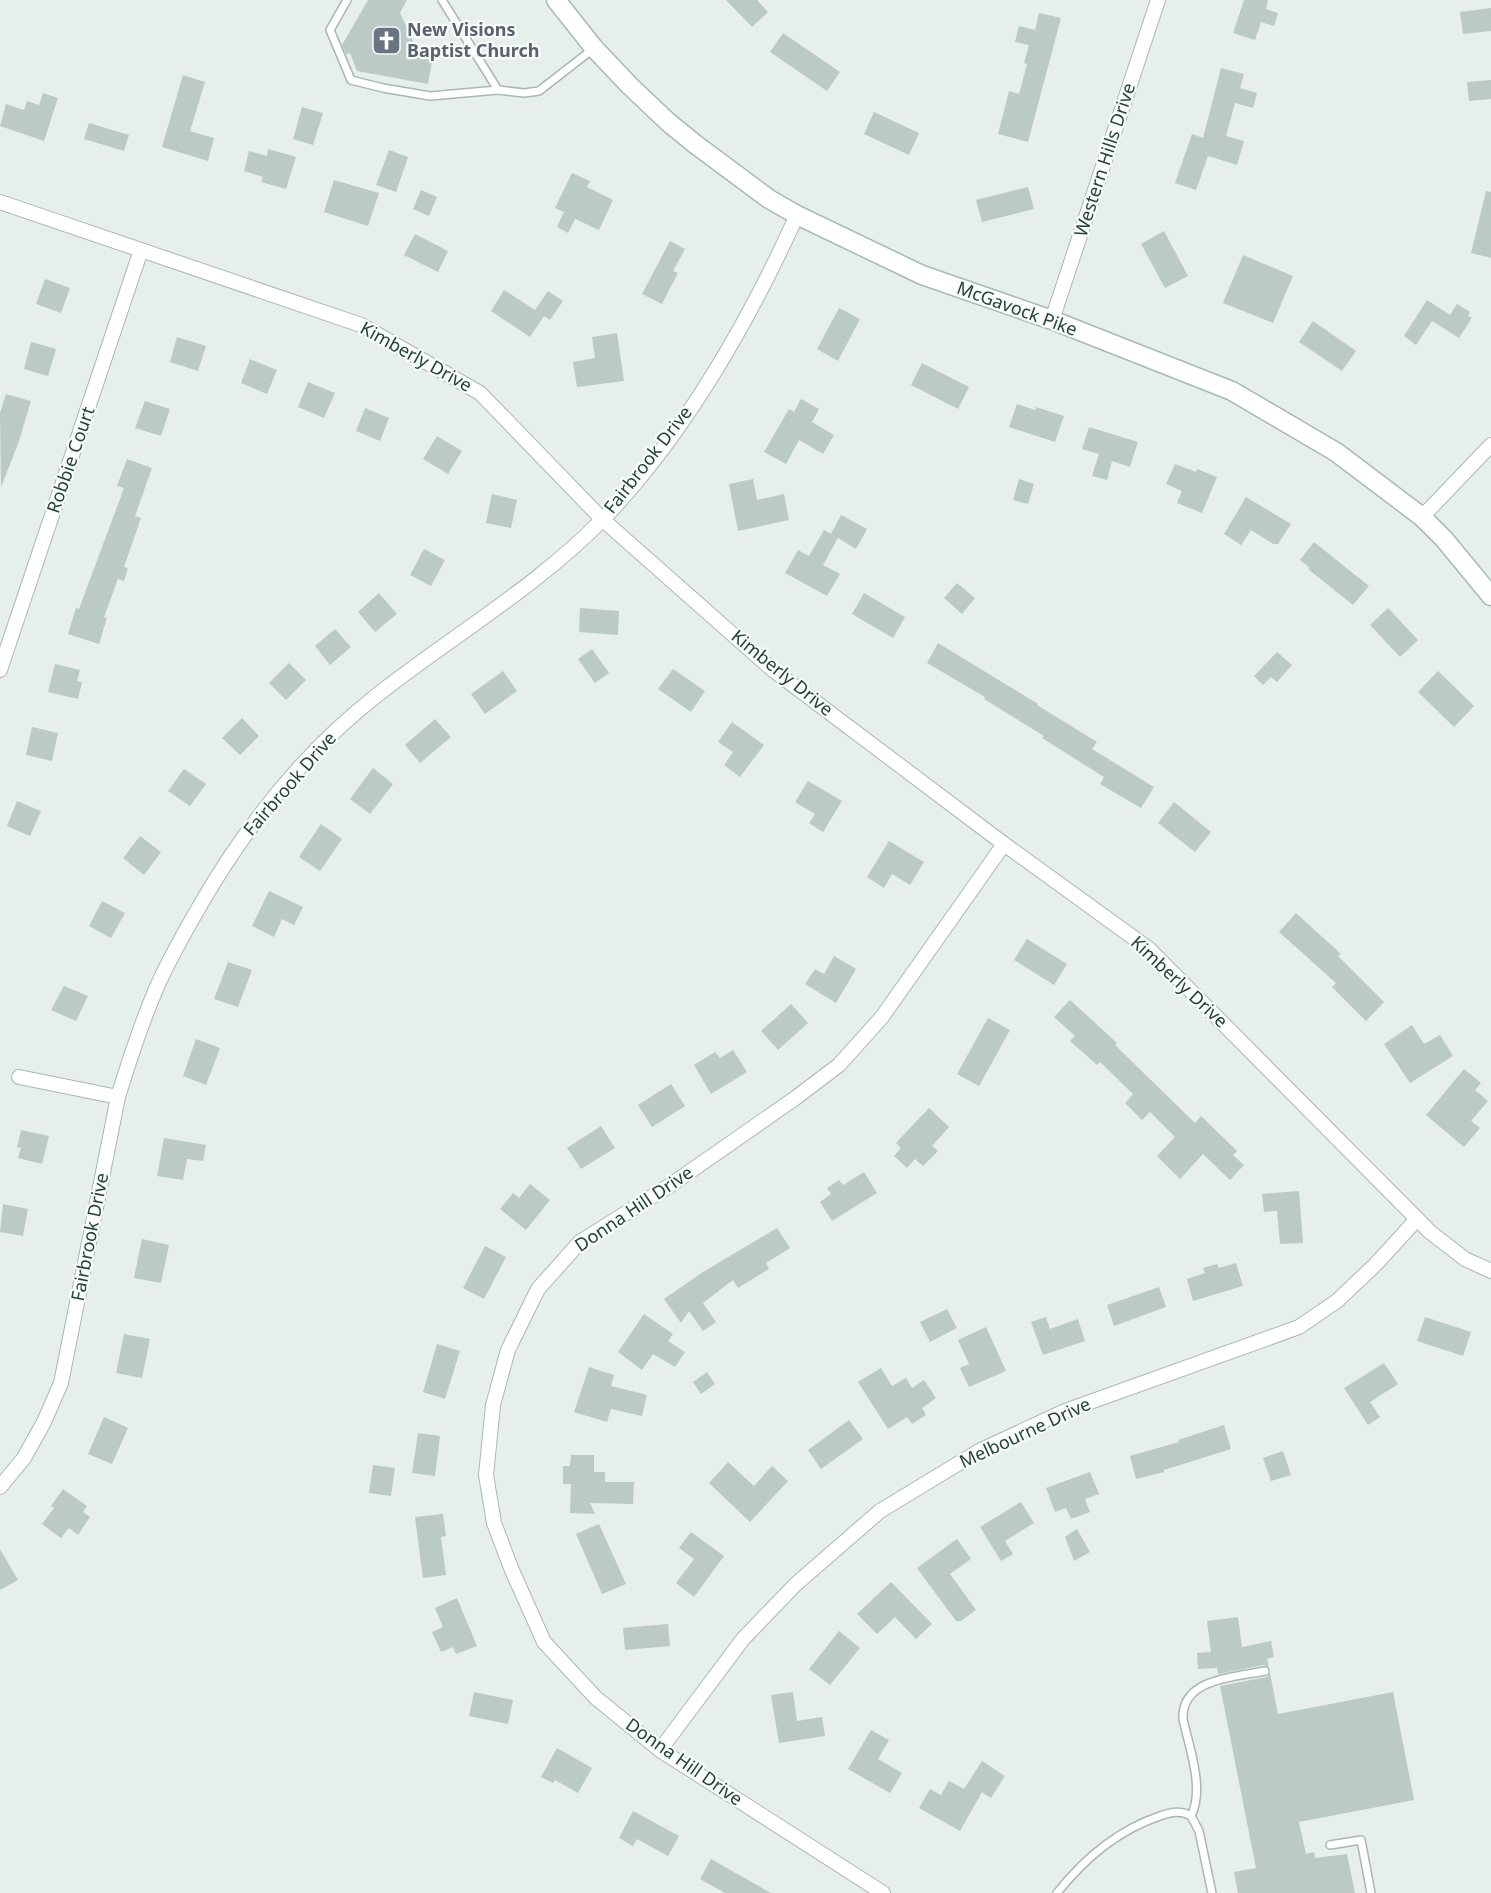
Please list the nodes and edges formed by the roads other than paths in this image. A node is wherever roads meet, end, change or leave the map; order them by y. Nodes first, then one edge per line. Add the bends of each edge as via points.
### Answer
1 (347, 0) edge
2 (442, 0) edge
3 (556, 0) edge
4 (1158, 0) edge
5 (594, 48) junction
6 (498, 90) junction
7 (0, 202) edge
8 (797, 215) junction
9 (141, 250) junction
10 (1052, 320) junction
11 (1491, 445) edge
12 (1422, 517) junction
13 (602, 519) junction
14 (1491, 596) edge
15 (0, 670) edge
16 (1004, 844) junction
17 (19, 1077) dead end
18 (118, 1097) junction
19 (1417, 1219) junction
20 (1491, 1271) edge
21 (0, 1487) edge
22 (1265, 1671) dead end
23 (660, 1750) junction
24 (1191, 1816) junction
25 (1330, 1845) dead end
26 (883, 1893) edge
27 (1056, 1893) edge
28 (1212, 1893) edge
29 (1371, 1893) edge

1 - 6 lane via 330,30 351,80 430,96
2 - 6 lane
3 - 5 main road, McGavock Pike
4 - 10 street, Western Hills Drive
5 - 6 lane via 539,91
5 - 8 main road, McGavock Pike via 695,144
7 - 9 street, Kimberly Drive
8 - 10 main road, McGavock Pike via 922,275
8 - 13 street, Fairbrook Drive via 760,292 702,389 659,451
9 - 13 street, Kimberly Drive via 361,325 480,393
9 - 15 street, Robbie Court
10 - 12 main road, McGavock Pike via 1232,391 1336,452
11 - 12 street
12 - 14 main road, McGavock Pike
13 - 16 street, Kimberly Drive via 773,670
13 - 18 street, Fairbrook Drive via 512,598 351,717 274,797 223,866 176,946 155,990
16 - 19 street, Kimberly Drive via 1149,949
16 - 23 street, Donna Hill Drive via 882,1017 839,1065 672,1184 580,1242 538,1289 508,1350 493,1405 486,1475 494,1523 511,1568 544,1642 596,1698
17 - 18 street
18 - 21 street, Fairbrook Drive via 61,1383 24,1458
19 - 20 street, Kimberly Drive via 1465,1259
19 - 23 street, Melbourne Drive via 1337,1301 1299,1327 1065,1411 979,1450 880,1511 796,1584 743,1639
22 - 24 lane via 1208,1683 1185,1704 1183,1719 1197,1787
23 - 26 street, Donna Hill Drive
24 - 27 lane via 1182,1812 1164,1815 1128,1830 1089,1858
24 - 28 lane via 1199,1831
25 - 29 lane via 1361,1839

